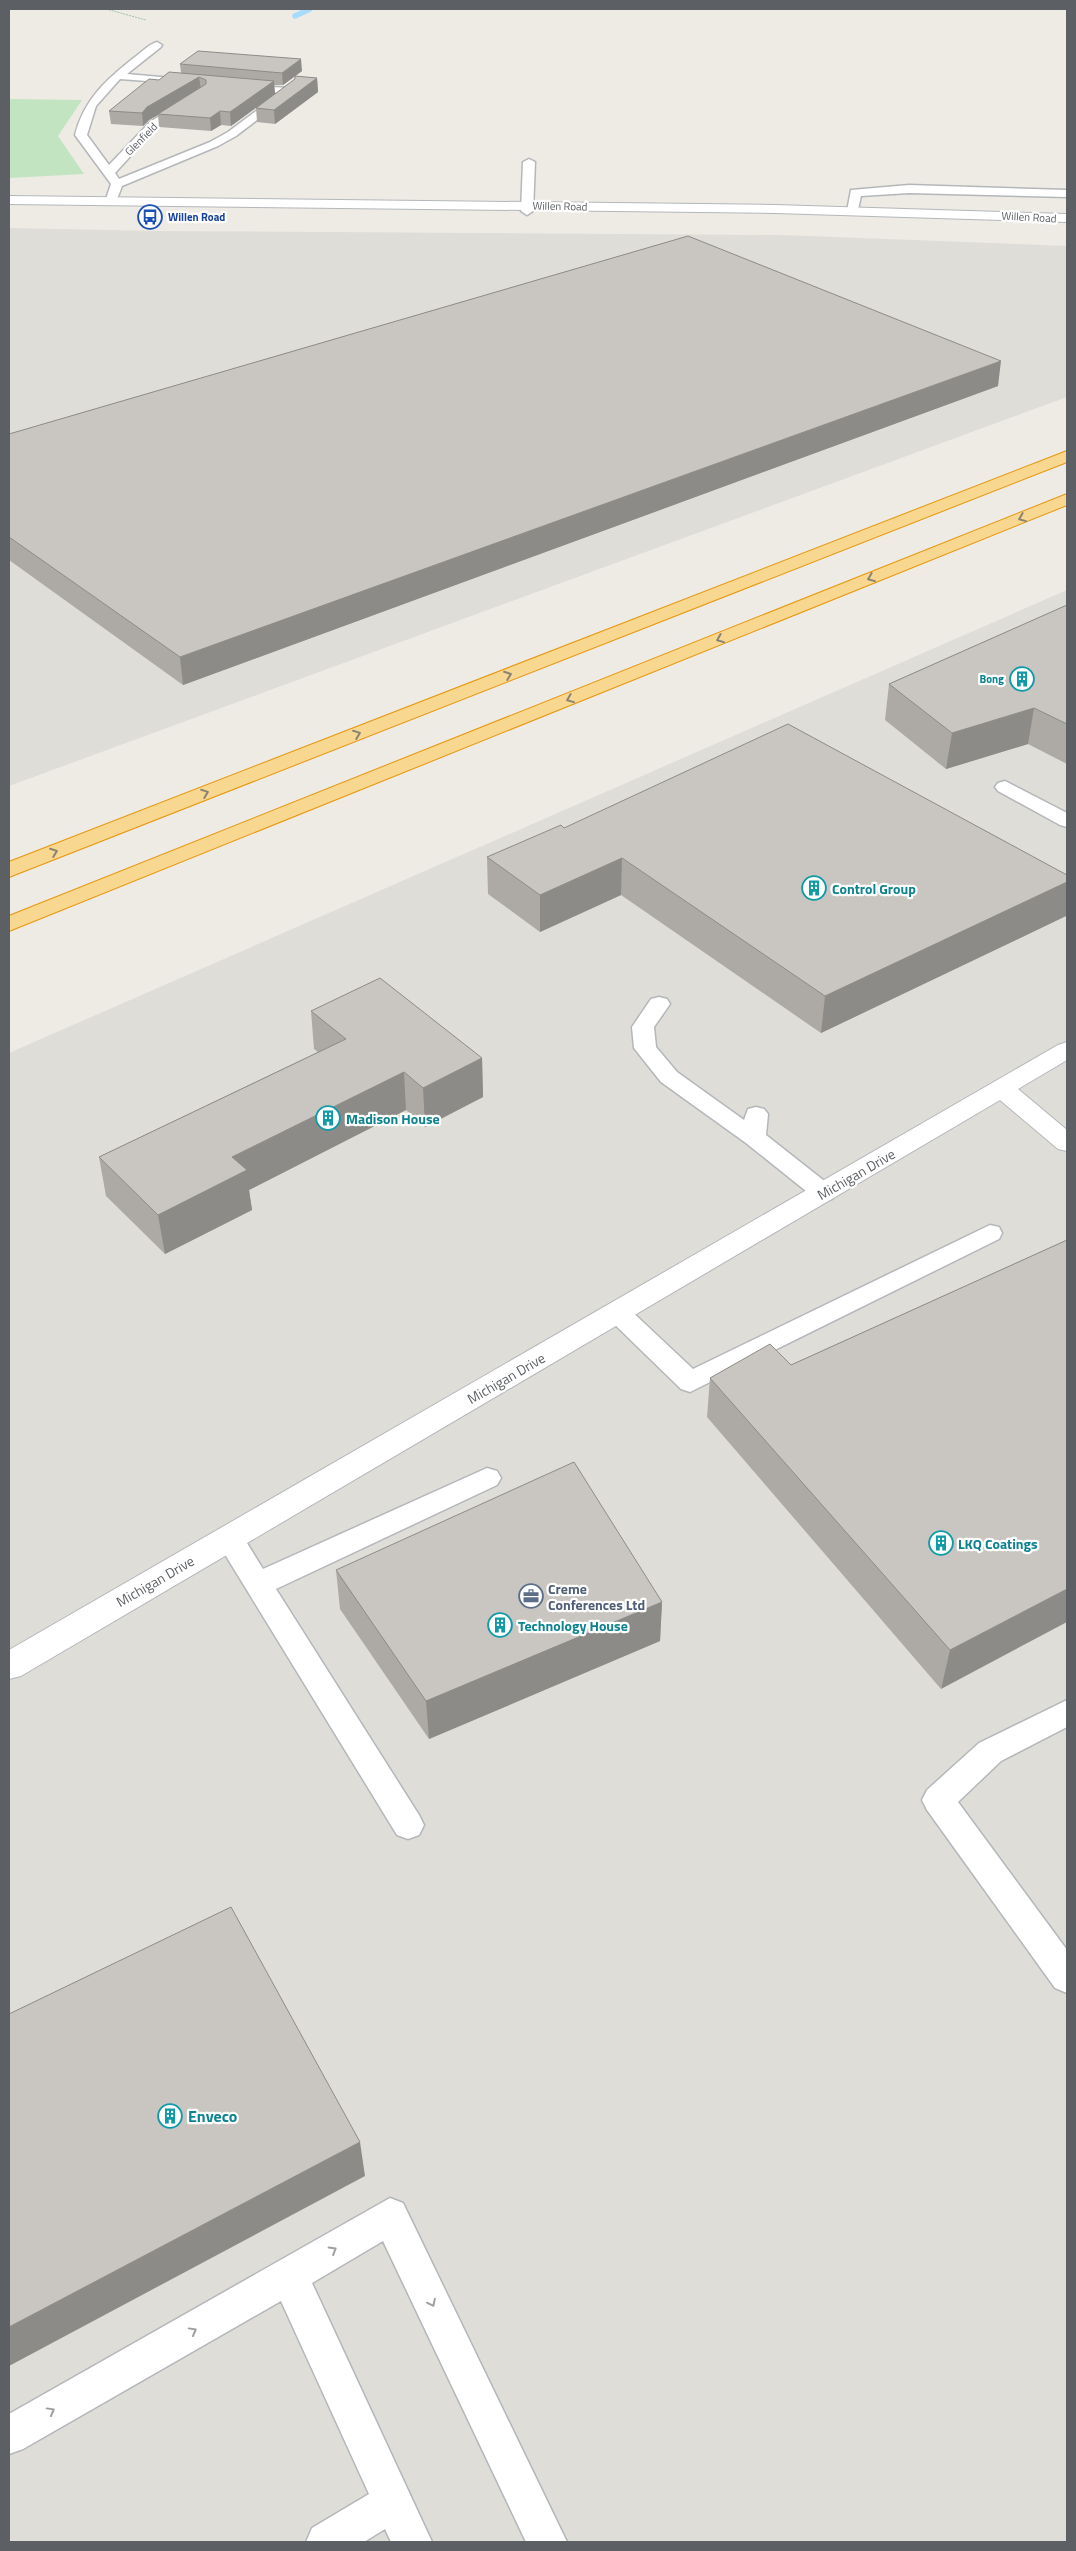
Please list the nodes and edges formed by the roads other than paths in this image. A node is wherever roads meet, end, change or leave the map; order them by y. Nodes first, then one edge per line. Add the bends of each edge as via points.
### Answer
1 (157, 45) road end
2 (117, 76) junction
3 (194, 83) edge
4 (232, 86) edge
5 (201, 95) edge
6 (529, 162) dead end
7 (110, 171) junction
8 (118, 184) junction
9 (1067, 194) edge
10 (9, 200) edge
11 (110, 201) junction
12 (9, 204) edge
13 (527, 208) junction
14 (853, 211) junction
15 (991, 215) junction
16 (1067, 218) edge
17 (1067, 456) edge
18 (1067, 500) edge
19 (1005, 787) dead end
20 (1067, 821) edge
21 (9, 870) edge
22 (9, 924) edge
23 (659, 1004) dead end
24 (1067, 1050) edge
25 (1002, 1089) junction
26 (756, 1114) dead end
27 (754, 1138) junction
28 (1067, 1143) edge
29 (824, 1193) junction
30 (990, 1233) dead end
31 (618, 1313) junction
32 (487, 1478) dead end
33 (229, 1538) junction
34 (258, 1584) junction
35 (9, 1666) edge
36 (1067, 1713) edge
37 (408, 1825) dead end
38 (1067, 1977) edge
39 (289, 2276) junction
40 (9, 2435) edge
41 (393, 2502) junction
42 (326, 2542) edge
43 (412, 2542) edge
44 (547, 2542) edge

1 - 2 lane
2 - 3 lane
2 - 7 lane via 94,98 82,122 81,135
4 - 8 lane via 290,91 214,144
5 - 7 lane, Glenfield via 154,124
6 - 13 lane
7 - 8 lane
8 - 11 lane
9 - 14 lane via 908,189 865,191 855,193
10 - 11 street, Willen Road
11 - 13 street, Willen Road
12 - 13 street, Willen Road
13 - 14 street, Willen Road
13 - 15 street, Willen Road
14 - 15 street, Willen Road
15 - 16 street, Willen Road
21 -> 17 highway
18 -> 22 highway
19 - 20 lane
23 - 27 lane via 643,1026 644,1048 669,1077
24 - 25 street, Michigan Drive
25 - 28 street
25 - 29 street, Michigan Drive
26 - 27 lane
27 - 29 lane
29 - 31 street, Michigan Drive
30 - 31 lane via 690,1382
31 - 33 street, Michigan Drive
32 - 34 lane
33 - 34 lane
33 - 35 street, Michigan Drive
34 - 37 lane
36 - 38 lane via 990,1752 938,1800
40 -> 39 lane
39 - 41 lane
39 -> 44 lane via 390,2216
41 - 42 lane
41 - 43 lane

